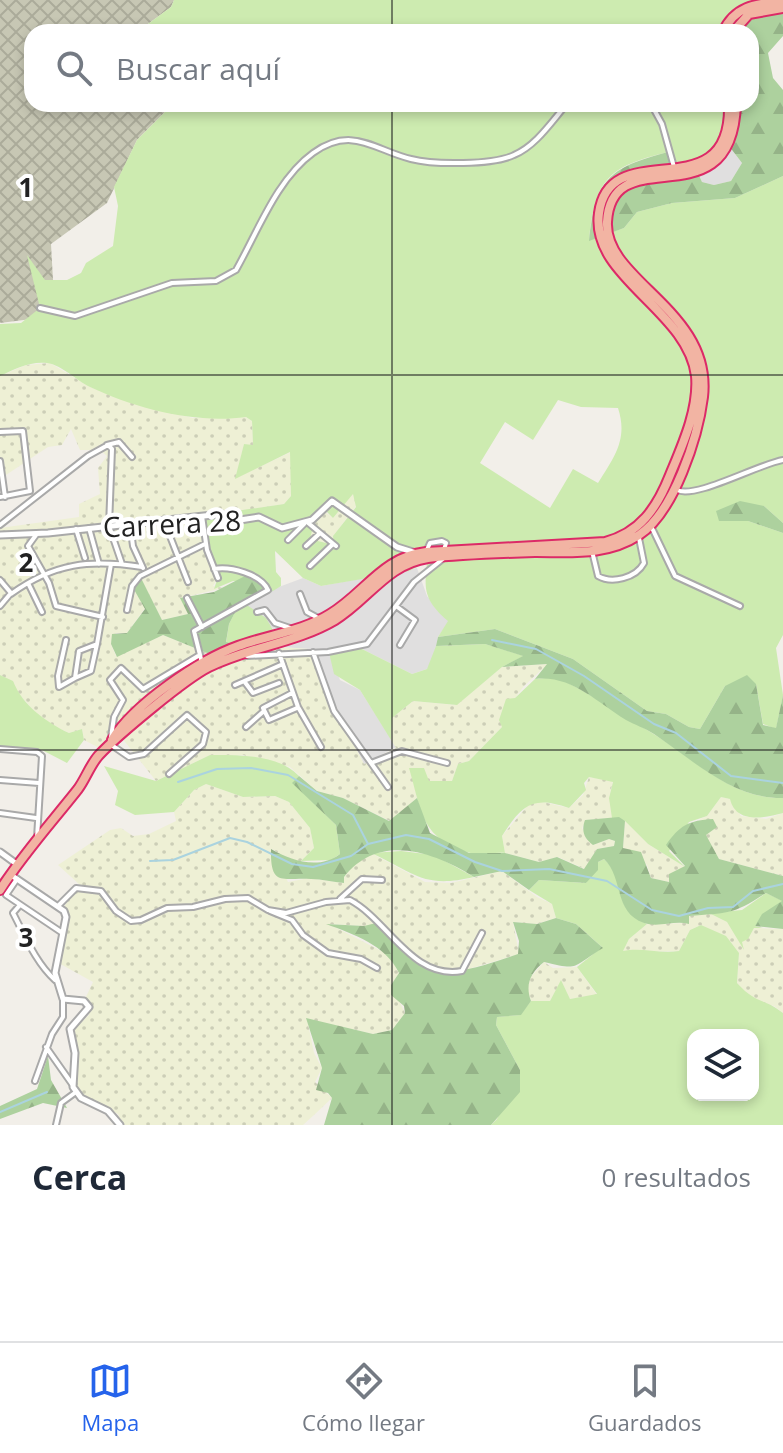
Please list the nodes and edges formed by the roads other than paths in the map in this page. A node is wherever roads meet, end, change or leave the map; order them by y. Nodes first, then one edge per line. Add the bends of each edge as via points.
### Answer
1 (783, 1) edge
2 (783, 8) edge
3 (730, 24) edge
4 (740, 24) edge
5 (559, 112) edge
6 (655, 112) edge
7 (728, 112) edge
8 (735, 112) edge
9 (675, 169) junction
10 (40, 308) dead end
11 (0, 432) edge
12 (106, 445) junction
13 (132, 457) dead end
14 (783, 460) edge
15 (0, 461) edge
16 (675, 488) junction
17 (2, 497) edge
18 (202, 516) junction
19 (164, 521) junction
20 (305, 523) junction
21 (130, 524) junction
22 (0, 525) edge
23 (109, 526) junction
24 (651, 526) junction
25 (89, 528) junction
26 (76, 529) junction
27 (38, 534) junction
28 (319, 534) junction
29 (0, 535) edge
30 (638, 535) junction
31 (288, 540) dead end
32 (205, 544) junction
33 (306, 546) dead end
34 (397, 547) junction
35 (592, 551) junction
36 (421, 553) junction
37 (444, 554) junction
38 (177, 557) junction
39 (85, 558) dead end
40 (400, 559) junction
41 (99, 564) junction
42 (111, 564) junction
43 (122, 564) junction
44 (310, 566) dead end
45 (144, 569) junction
46 (214, 569) junction
47 (43, 573) junction
48 (218, 578) dead end
49 (0, 580) edge
50 (188, 582) dead end
51 (28, 583) junction
52 (11, 593) junction
53 (300, 594) dead end
54 (187, 598) dead end
55 (0, 606) edge
56 (396, 606) junction
57 (740, 606) dead end
58 (127, 610) dead end
59 (42, 612) dead end
60 (257, 612) dead end
61 (307, 612) junction
62 (103, 617) junction
63 (321, 619) junction
64 (275, 623) junction
65 (202, 627) junction
66 (297, 628) junction
67 (265, 637) junction
68 (66, 640) dead end
69 (98, 641) junction
70 (400, 645) dead end
71 (313, 652) junction
72 (240, 653) junction
73 (279, 653) junction
74 (200, 660) junction
75 (283, 664) junction
76 (75, 678) junction
77 (244, 681) junction
78 (279, 683) dead end
79 (235, 685) dead end
80 (292, 693) junction
81 (298, 707) junction
82 (264, 711) junction
83 (246, 727) dead end
84 (110, 744) junction
85 (321, 747) dead end
86 (0, 749) edge
87 (371, 763) junction
88 (447, 763) dead end
89 (169, 774) dead end
90 (0, 780) edge
91 (39, 783) junction
92 (388, 787) dead end
93 (0, 813) edge
94 (36, 818) junction
95 (38, 840) junction
96 (0, 852) edge
97 (18, 865) junction
98 (14, 877) junction
99 (382, 880) dead end
100 (3, 892) edge
101 (340, 899) junction
102 (20, 905) junction
103 (58, 906) junction
104 (268, 910) junction
105 (61, 932) junction
106 (482, 933) dead end
107 (377, 968) dead end
108 (55, 980) junction
109 (63, 999) junction
110 (46, 1047) junction
111 (35, 1081) dead end
112 (74, 1090) junction
113 (56, 1125) edge
114 (120, 1125) edge

1 - 3 highway via 744,8
2 - 4 highway via 749,14
5 - 10 street via 519,153 495,160 434,162 367,141 330,144 285,181 236,270 227,276 172,283 75,316
6 - 9 street
7 - 9 highway via 724,140 713,156
8 - 16 highway via 729,146 718,161 698,172 630,182 608,213 610,243 674,315 699,356 701,412
9 - 37 highway via 640,171 616,181 601,201 598,223 610,259 676,330 696,376 693,407 656,505 641,524 605,542
11 - 17 street via 23,431 30,491
12 - 13 street via 119,442
12 - 22 street
12 - 23 street via 112,449
14 - 16 street via 755,466 701,491
15 - 17 street
16 - 24 highway
18 - 19 street, Carrera 28
18 - 20 street, Carrera 28 via 259,517 282,528
18 - 32 street
19 - 21 street, Carrera 28
19 - 38 street
20 - 28 street
20 - 31 street
20 - 34 street via 332,501
21 - 23 street, Carrera 28
21 - 45 street
23 - 25 street, Carrera 28
23 - 43 street
24 - 30 highway
24 - 57 street via 675,576
25 - 26 street, Carrera 28
25 - 41 street
26 - 27 street, Carrera 28
26 - 39 street
27 - 29 street, Carrera 28
27 - 47 street via 28,546
28 - 33 street
28 - 44 street via 335,545
30 - 35 highway
30 - 35 street via 644,563 633,574 603,580 595,572
32 - 38 street
32 - 46 street
34 - 36 street
34 - 40 street
35 - 37 highway
36 - 37 highway
36 - 40 highway
37 - 56 street
37 - 72 highway via 394,570 350,610 323,626
38 - 45 street
38 - 50 street
40 - 63 highway
41 - 42 street
41 - 47 street
42 - 43 street
42 - 62 street
43 - 45 street
45 - 58 street via 132,586
46 - 48 street
46 - 65 street via 259,579 267,592
47 - 51 street
47 - 62 street via 56,606
49 - 52 street
51 - 52 street
51 - 59 street
52 - 55 street
53 - 61 street
54 - 65 street
56 - 70 street via 415,620
56 - 71 street via 367,644
60 - 64 street via 265,610
61 - 63 street
61 - 66 street
62 - 69 street
63 - 66 highway
64 - 66 street
64 - 67 street
65 - 74 street via 193,633
66 - 67 highway
67 - 74 highway
68 - 76 street via 58,685
69 - 76 street via 91,671
69 - 76 street via 77,654
71 - 73 street
71 - 87 street via 334,711
72 - 73 street
72 - 84 highway via 204,670
73 - 75 street
74 - 84 highway
74 - 84 street via 143,689 119,669 110,680 123,700
75 - 77 street
75 - 80 street
77 - 78 street via 253,693
77 - 79 street
80 - 81 street
80 - 82 street via 265,705
81 - 82 street via 269,720
81 - 85 street
82 - 83 street
84 - 89 street via 129,757 140,757 189,715 207,740
84 - 95 highway
86 - 91 street via 40,754
87 - 88 street via 402,751
87 - 92 street
90 - 91 street
91 - 94 street
93 - 94 street
94 - 95 street
95 - 97 highway
96 - 97 street
97 - 98 highway
98 - 100 highway
98 - 103 street
99 - 101 street via 362,879
100 - 102 street
101 - 104 street via 286,913
101 - 106 street via 357,904 436,971 462,971
102 - 105 street
102 - 108 street via 13,913 39,963
103 - 104 street via 76,888 101,891 131,921 167,908 235,898 248,898
103 - 105 street via 66,917
104 - 107 street via 292,920 328,953
105 - 108 street
108 - 109 street
109 - 110 street via 63,1017
109 - 112 street via 84,1001 89,1007 70,1029
110 - 111 street
110 - 112 street
112 - 113 street via 61,1103
112 - 114 street

